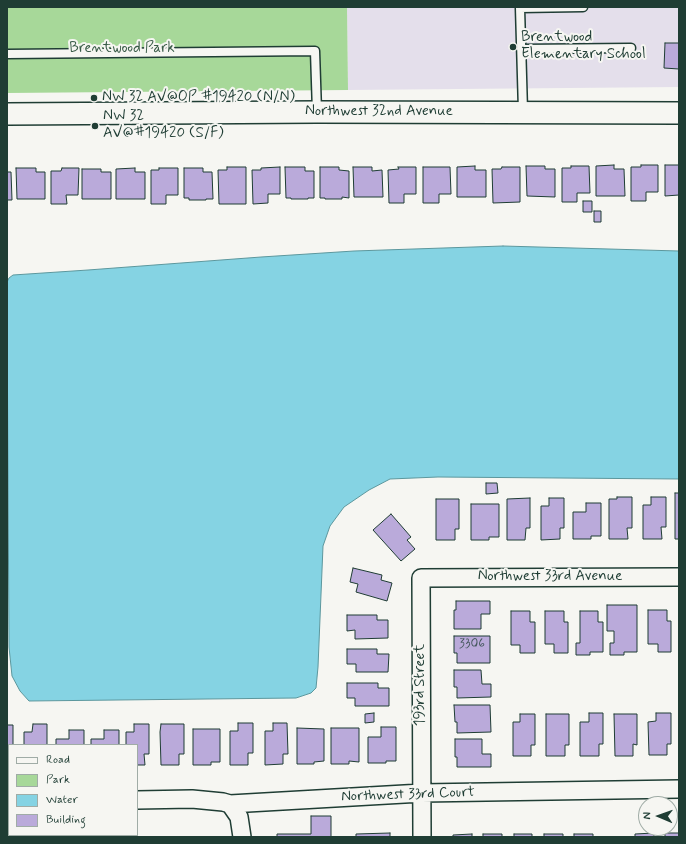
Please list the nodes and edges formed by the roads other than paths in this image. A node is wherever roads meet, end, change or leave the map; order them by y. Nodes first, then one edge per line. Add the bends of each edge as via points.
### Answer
1 (583, 7) edge
2 (631, 48) dead end
3 (521, 49) junction
4 (7, 54) edge
5 (317, 112) junction
6 (523, 112) junction
7 (679, 113) edge
8 (7, 114) edge
9 (679, 577) edge
10 (420, 578) joint
11 (679, 789) edge
12 (422, 793) junction
13 (138, 800) edge
14 (230, 804) junction
15 (242, 837) edge
16 (422, 837) edge

1 - 3 lane via 520,8
2 - 3 lane
3 - 6 lane
4 - 5 lane via 315,51
5 - 6 street, Northwest 32nd Avenue
5 - 8 street, Northwest 32nd Avenue
6 - 7 street, Northwest 32nd Avenue
9 - 10 street, Northwest 33rd Avenue
10 - 12 street, 193rd Street
11 - 12 street, Northwest 33rd Court
12 - 14 street, Northwest 33rd Court
12 - 16 street, 193rd Street
13 - 14 street, Northwest 33rd Court via 192,799
14 - 15 street via 239,817

